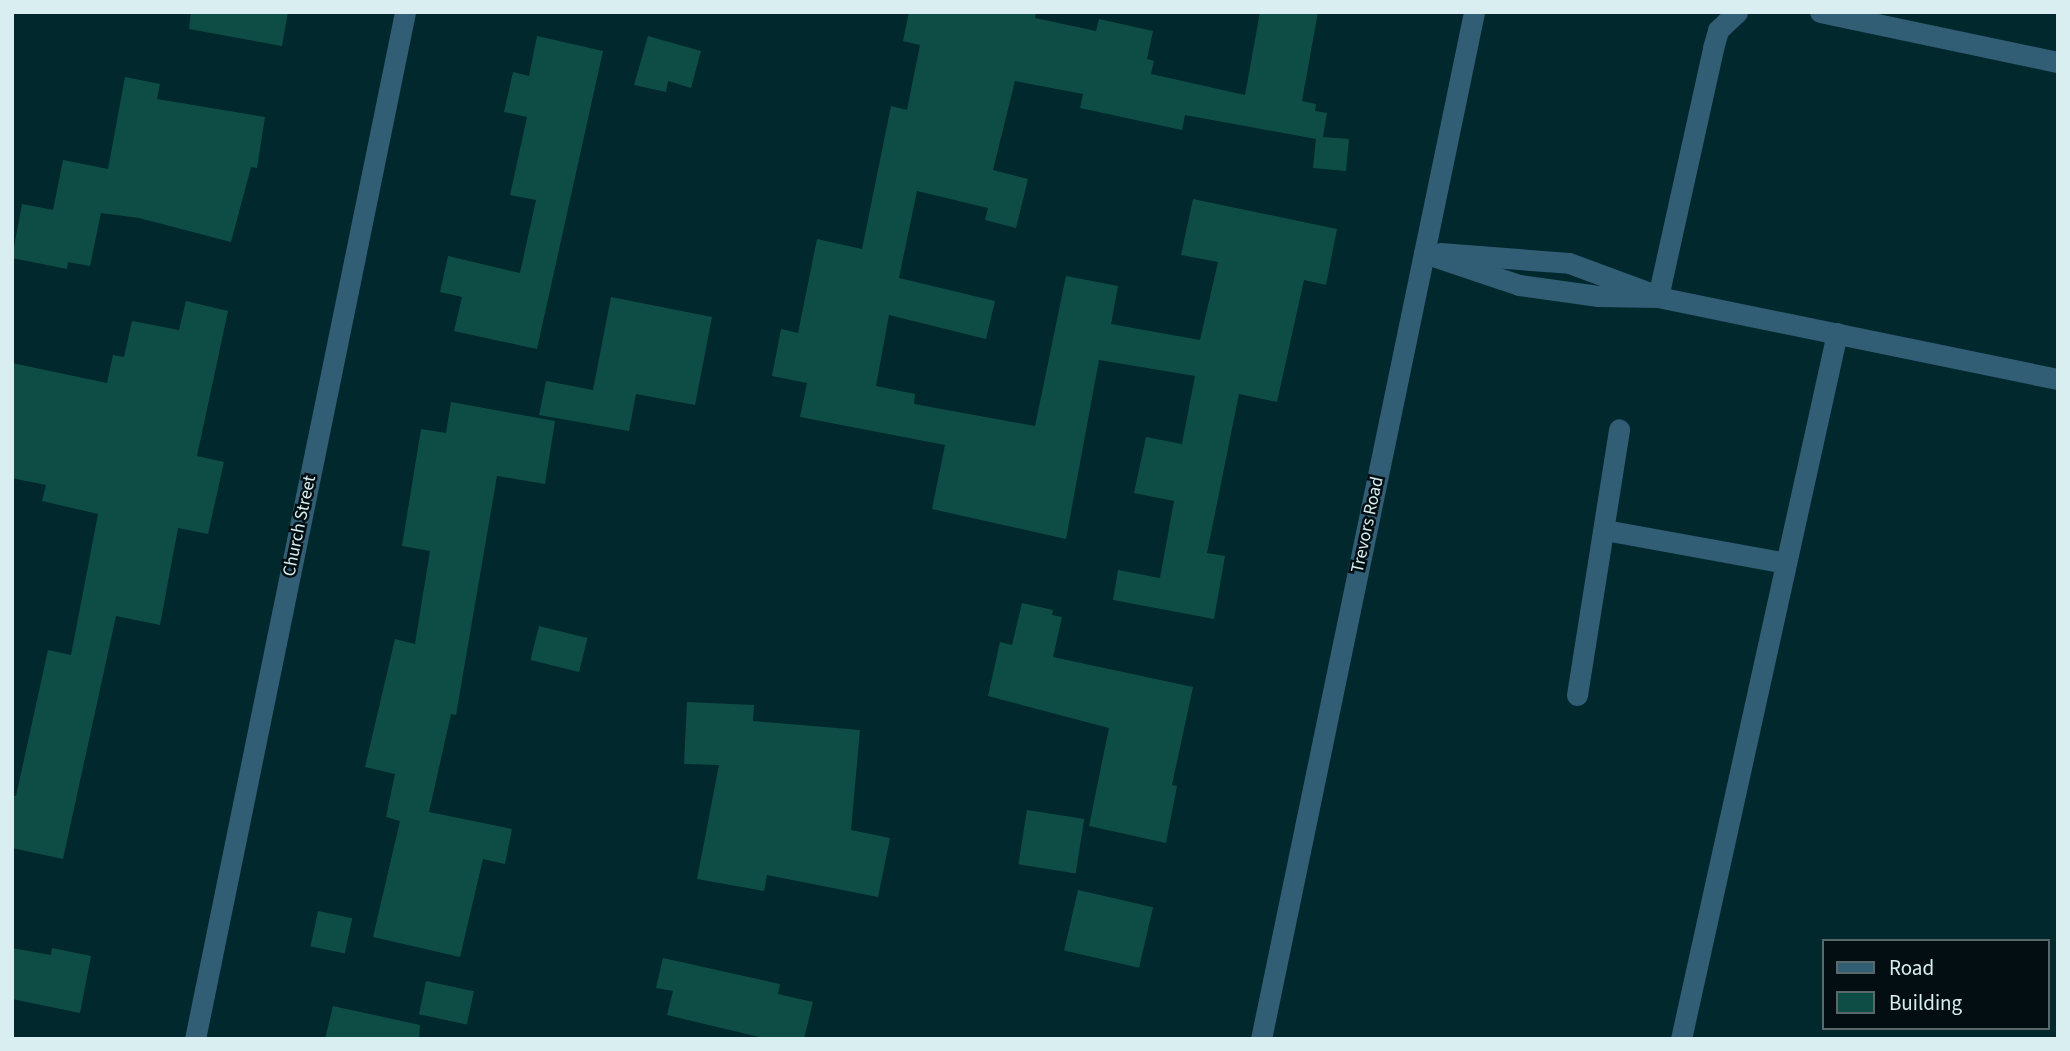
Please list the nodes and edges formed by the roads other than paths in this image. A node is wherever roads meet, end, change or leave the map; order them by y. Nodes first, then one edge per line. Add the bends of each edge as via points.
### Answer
1 (405, 12) edge
2 (1474, 12) edge
3 (1737, 12) edge
4 (1820, 12) edge
5 (2058, 62) edge
6 (1424, 253) junction
7 (1658, 297) junction
8 (1837, 333) junction
9 (2058, 379) edge
10 (1619, 429) dead end
11 (1605, 530) junction
12 (1786, 563) junction
13 (1577, 695) dead end
14 (195, 1039) edge
15 (1261, 1039) edge
16 (1681, 1039) edge

1 - 14 street, Church Street
2 - 6 street, Trevors Road
3 - 7 street via 1718,30 1713,48
4 - 5 street
6 - 7 street via 1519,285 1598,296
6 - 7 street via 1510,255 1569,263
6 - 15 street, Trevors Road
7 - 8 street
8 - 9 street
8 - 12 street
10 - 11 street
11 - 12 street
11 - 13 street
12 - 16 street

